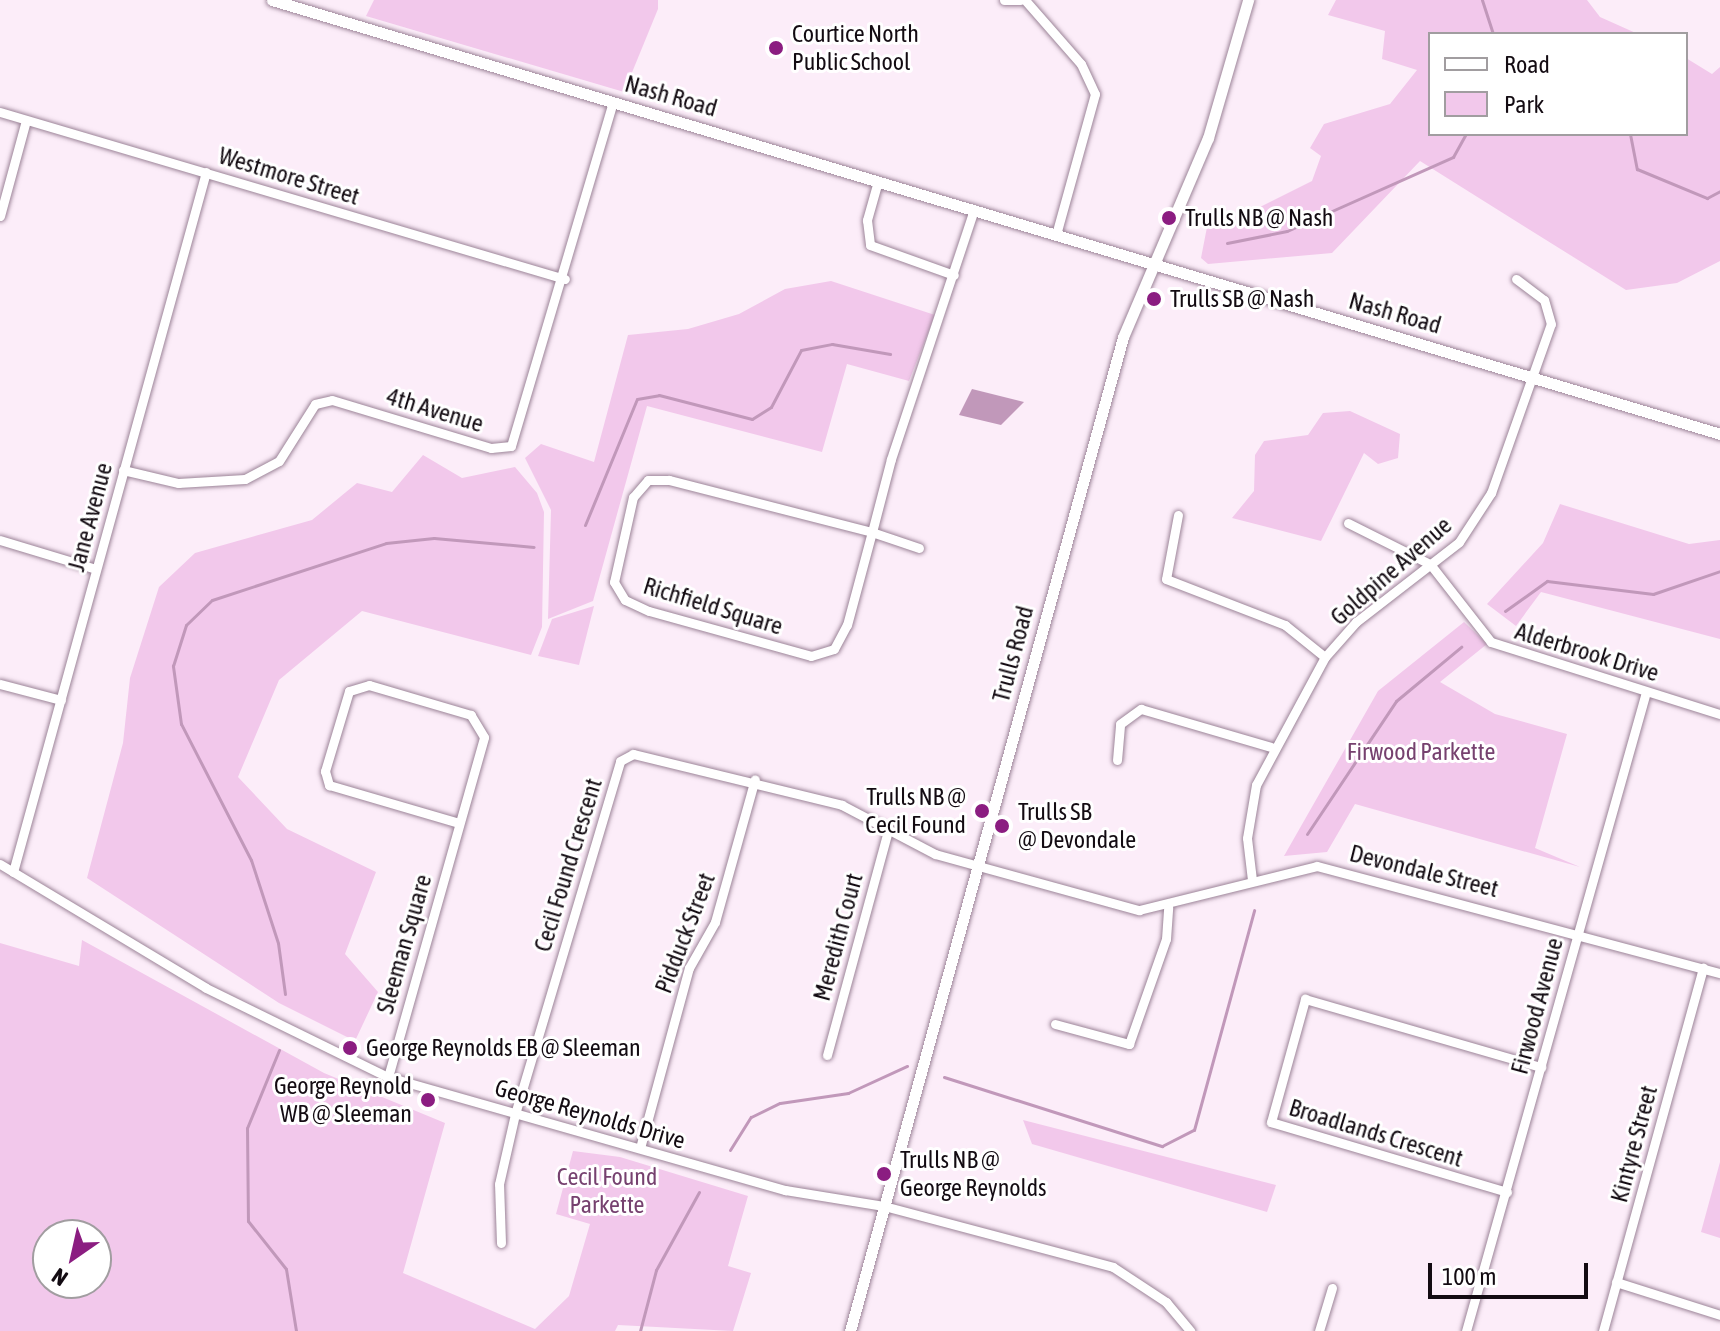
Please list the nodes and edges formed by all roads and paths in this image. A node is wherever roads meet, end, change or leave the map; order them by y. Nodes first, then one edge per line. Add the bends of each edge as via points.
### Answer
1 (272, 0) edge
2 (1004, 0) edge
3 (1023, 0) edge
4 (1248, 0) edge
5 (613, 102) junction
6 (0, 112) edge
7 (26, 120) junction
8 (206, 172) junction
9 (878, 181) junction
10 (974, 209) junction
11 (0, 216) edge
12 (1056, 235) junction
13 (1154, 264) junction
14 (954, 275) junction
15 (565, 279) junction
16 (1516, 279) dead end
17 (1528, 376) junction
18 (1720, 434) edge
19 (123, 470) junction
20 (1178, 515) dead end
21 (1348, 523) dead end
22 (872, 532) junction
23 (0, 540) edge
24 (919, 548) dead end
25 (1430, 564) junction
26 (96, 569) junction
27 (1325, 657) junction
28 (0, 684) edge
29 (1646, 692) junction
30 (61, 700) junction
31 (1720, 714) edge
32 (1271, 747) junction
33 (1117, 760) dead end
34 (755, 779) junction
35 (459, 823) junction
36 (888, 830) junction
37 (0, 864) edge
38 (978, 865) junction
39 (13, 872) junction
40 (1252, 880) junction
41 (1168, 907) junction
42 (1578, 931) junction
43 (1703, 968) junction
44 (1720, 973) edge
45 (1055, 1024) dead end
46 (827, 1055) dead end
47 (1541, 1067) junction
48 (388, 1077) junction
49 (515, 1114) junction
50 (640, 1148) junction
51 (1507, 1192) junction
52 (884, 1206) junction
53 (501, 1243) dead end
54 (1616, 1282) junction
55 (1332, 1288) dead end
56 (1720, 1315) edge
57 (850, 1331) edge
58 (1190, 1331) edge
59 (1319, 1331) edge
60 (1466, 1331) edge
61 (1603, 1331) edge

1 - 5 street, Nash Road
2 - 3 street
3 - 12 street via 1081,64 1095,94
4 - 13 street, Trulls Road via 1208,138
5 - 9 street, Nash Road
5 - 15 street, 4th Avenue
6 - 7 street, Westmore Street
7 - 8 street, Westmore Street
7 - 11 street
8 - 15 street, Westmore Street
8 - 19 street, Jane Avenue
9 - 10 street, Nash Road
9 - 14 street via 867,220 870,245
10 - 12 street, Nash Road
10 - 14 street, Richfield Square
12 - 13 street, Nash Road
13 - 17 street, Nash Road
13 - 38 street, Trulls Road via 1123,337
14 - 22 street, Richfield Square
15 - 19 street, 4th Avenue via 511,446 491,448 332,400 315,404 279,461 245,479 178,483
16 - 17 street, Goldpine Avenue via 1551,309 1538,368
17 - 18 street, Nash Road
17 - 25 street, Goldpine Avenue via 1478,521
19 - 26 street, Jane Avenue
20 - 27 street via 1166,579 1285,625
21 - 25 street
22 - 22 street, Richfield Square via 648,480 633,497 614,582 625,600 649,611 811,656 834,649 847,625
22 - 24 street
23 - 26 street
25 - 27 street, Goldpine Avenue via 1356,622
25 - 29 street, Alderbrook Drive via 1491,642
26 - 30 street, Jane Avenue
27 - 32 street, Goldpine Avenue
28 - 30 street
29 - 31 street, Alderbrook Drive
29 - 42 street, Firwood Avenue
30 - 39 street, Jane Avenue
32 - 33 street via 1141,709 1120,724
32 - 40 street, Goldpine Avenue via 1247,838
34 - 36 street, Cecil Found Crescent via 842,805
34 - 49 street, Cecil Found Crescent via 633,754 620,761
34 - 50 street, Pidduck Street via 715,922 689,968
35 - 35 street, Sleeman Square via 483,725 369,685 349,691 325,771 329,785
35 - 48 street, Sleeman Square
36 - 38 street, Cecil Found Crescent
36 - 46 street, Meredith Court
37 - 39 street, George Reynolds Drive
38 - 41 street, Devondale Street via 1139,910
38 - 52 street, Trulls Road
39 - 48 street, George Reynolds Drive via 206,988
40 - 41 street, Devondale Street
40 - 42 street, Devondale Street via 1317,866 1347,870
41 - 45 street via 1162,953 1129,1044
42 - 43 street, Devondale Street
42 - 47 street, Firwood Avenue
43 - 44 street, Devondale Street
43 - 54 street, Kintyre Street
47 - 51 street, Firwood Avenue
47 - 51 street, Broadlands Crescent via 1305,999 1271,1122
48 - 49 street, George Reynolds Drive
49 - 50 street, George Reynolds Drive
49 - 53 street, Cecil Found Crescent via 498,1195
50 - 52 street, George Reynolds Drive via 785,1190
51 - 60 street, Firwood Avenue
52 - 57 street, Trulls Road
52 - 58 street, George Reynolds Drive via 1113,1267 1166,1302
54 - 56 street
54 - 61 street, Kintyre Street
55 - 59 street

